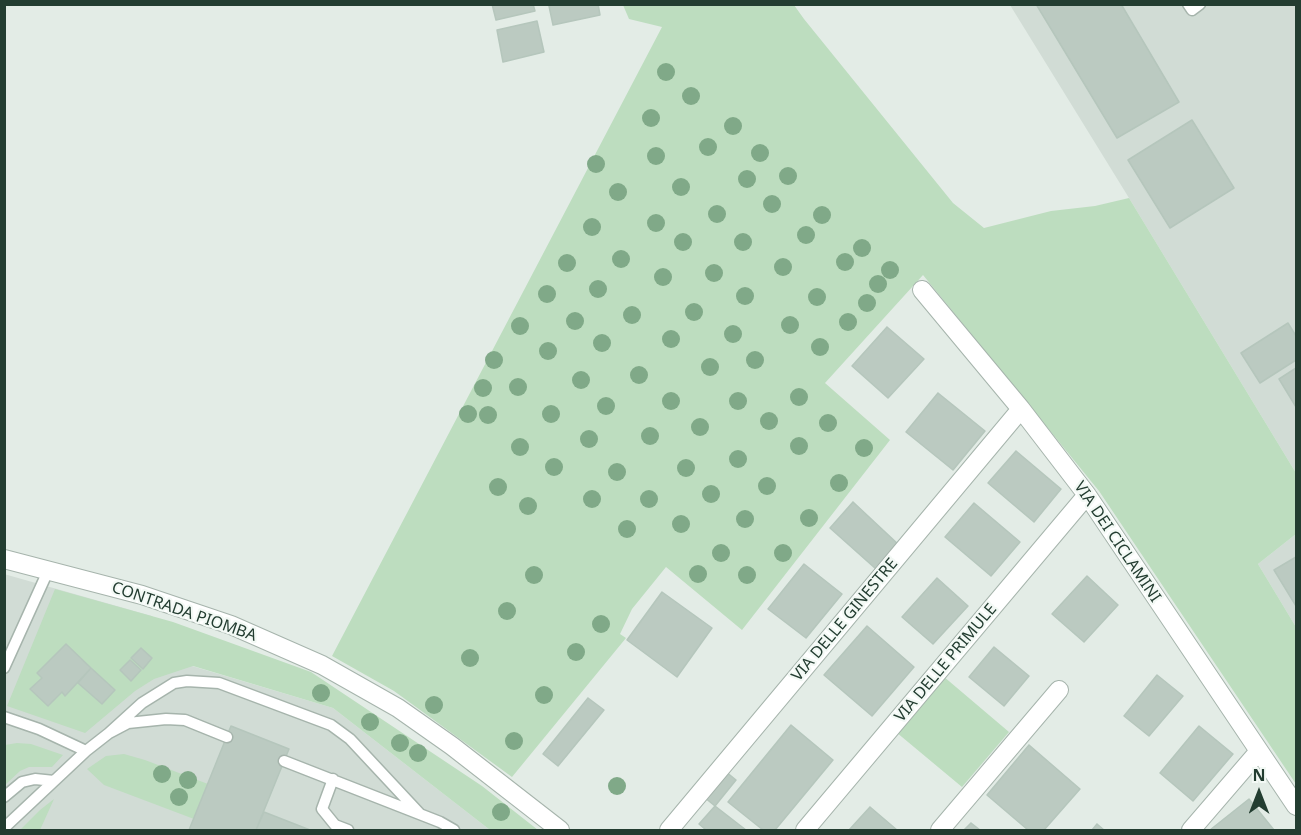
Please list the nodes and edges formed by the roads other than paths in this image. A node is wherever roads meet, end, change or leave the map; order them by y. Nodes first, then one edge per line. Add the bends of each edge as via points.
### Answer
1 (1188, 4) edge
2 (1200, 4) edge
3 (922, 290) dead end
4 (1021, 409) junction
5 (1087, 495) junction
6 (4, 559) edge
7 (48, 571) junction
8 (4, 668) edge
9 (1059, 690) dead end
10 (4, 717) edge
11 (109, 733) junction
12 (226, 737) dead end
13 (86, 751) junction
14 (1259, 751) junction
15 (284, 761) dead end
16 (333, 779) junction
17 (54, 781) junction
18 (4, 797) edge
19 (1296, 806) edge
20 (420, 814) junction
21 (4, 828) edge
22 (348, 831) edge
23 (454, 831) edge
24 (560, 831) edge
25 (669, 831) edge
26 (804, 831) edge
27 (940, 831) edge
28 (1191, 831) edge

1 - 2 lane via 1192,10
3 - 4 street, VIA DEI CICLAMINI
4 - 5 street, VIA DEI CICLAMINI
4 - 25 street, VIA DELLE GINESTRE
5 - 14 street, VIA DEI CICLAMINI
5 - 26 street, VIA DELLE PRIMULE
6 - 7 street, CONTRADA PIOMBA
7 - 8 lane
7 - 24 street, CONTRADA PIOMBA via 142,595 231,624 322,665 398,708
9 - 27 street
10 - 13 lane
11 - 12 lane via 128,723 166,719 185,720
11 - 13 lane
11 - 20 lane via 142,703 174,683 219,683 331,726 350,739
13 - 17 lane
14 - 19 street, VIA DEI CICLAMINI
14 - 28 street
15 - 16 lane
16 - 20 lane
16 - 22 lane via 322,808 335,825
17 - 18 lane via 22,782
17 - 21 lane
20 - 23 lane

